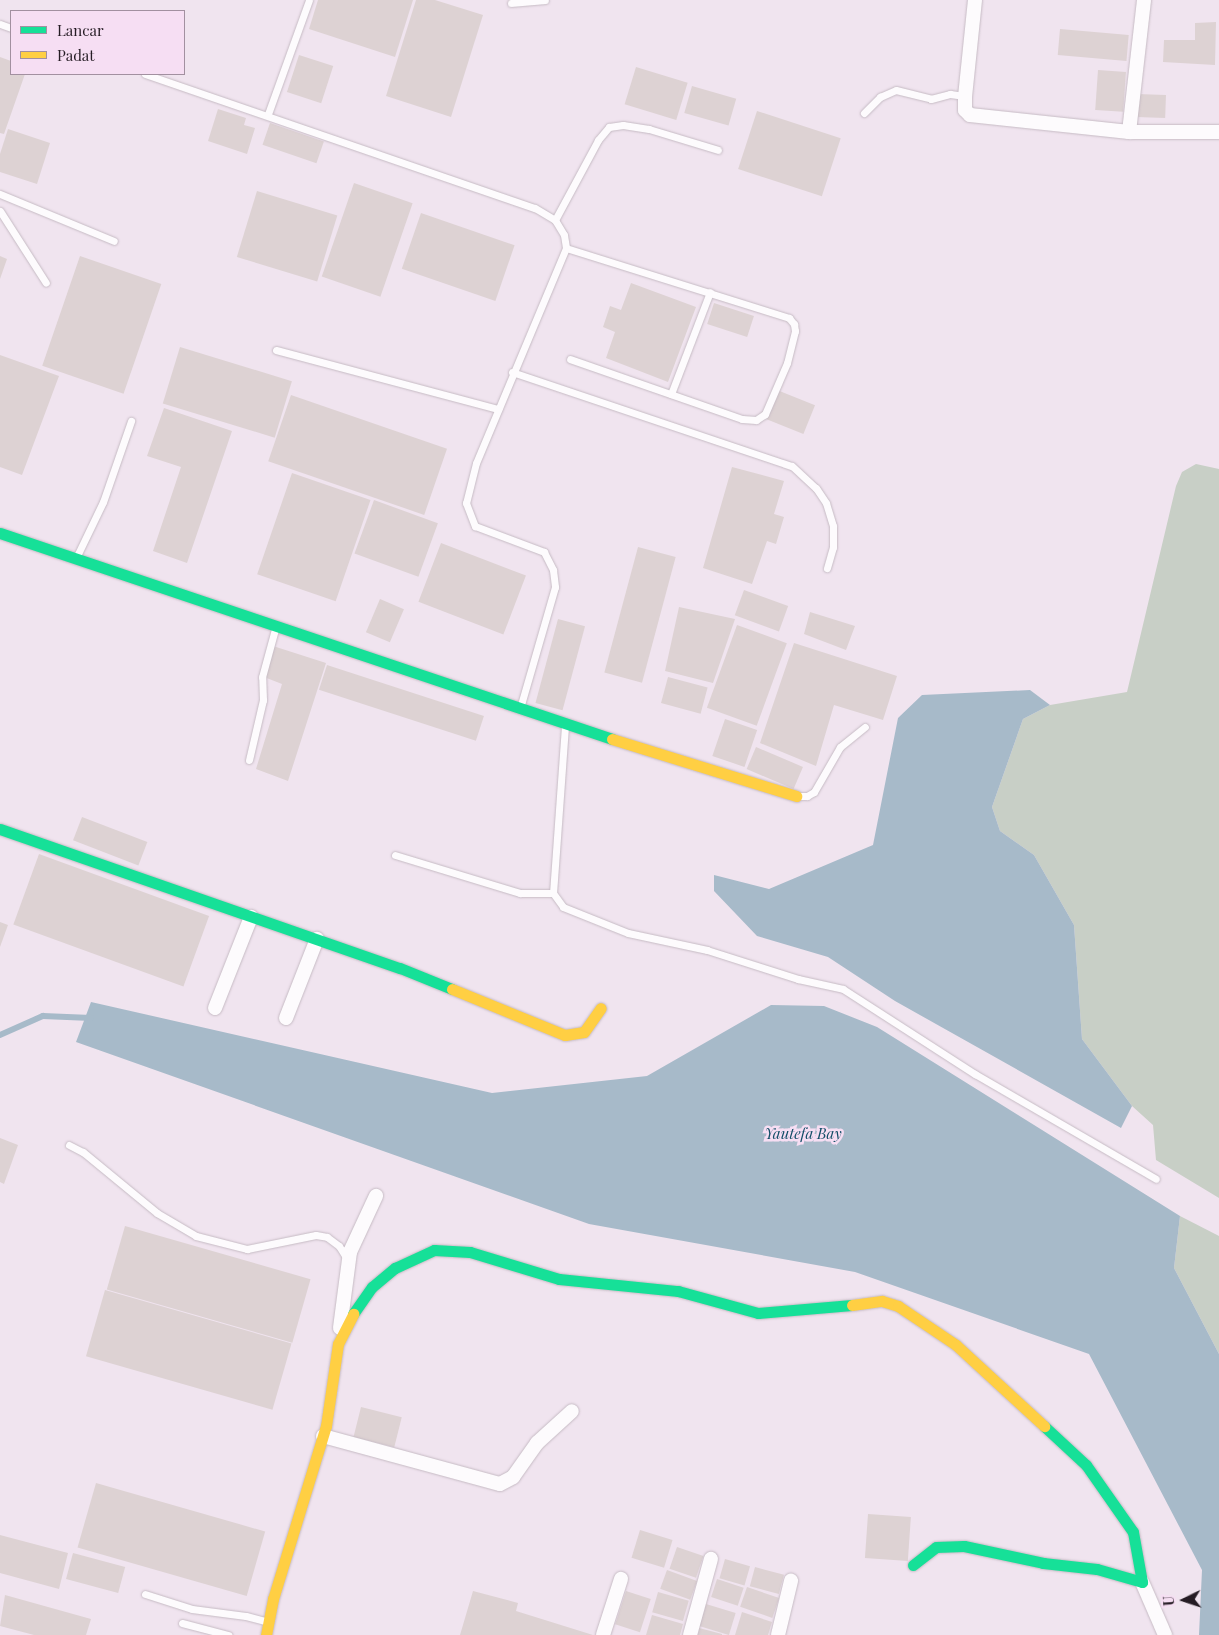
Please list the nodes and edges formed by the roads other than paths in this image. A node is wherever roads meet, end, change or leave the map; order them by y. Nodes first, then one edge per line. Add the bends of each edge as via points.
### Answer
1 (309, 0) edge
2 (544, 0) edge
3 (975, 0) edge
4 (1144, 0) edge
5 (511, 3) dead end
6 (148, 75) edge
7 (965, 96) junction
8 (864, 113) dead end
9 (268, 114) junction
10 (1129, 132) junction
11 (1219, 132) edge
12 (718, 150) dead end
13 (0, 194) edge
14 (0, 211) edge
15 (555, 220) junction
16 (114, 241) dead end
17 (566, 248) junction
18 (46, 283) dead end
19 (710, 292) junction
20 (276, 350) dead end
21 (570, 359) dead end
22 (512, 372) junction
23 (671, 394) junction
24 (498, 409) junction
25 (131, 421) dead end
26 (0, 533) edge
27 (76, 558) junction
28 (827, 568) dead end
29 (276, 626) junction
30 (519, 710) junction
31 (566, 724) junction
32 (865, 727) dead end
33 (249, 760) dead end
34 (796, 796) joint
35 (0, 829) edge
36 (395, 855) dead end
37 (553, 894) junction
38 (250, 917) junction
39 (317, 939) junction
40 (215, 1008) dead end
41 (601, 1008) dead end
42 (286, 1018) dead end
43 (69, 1145) dead end
44 (1156, 1179) dead end
45 (376, 1196) dead end
46 (348, 1261) junction
47 (338, 1344) junction
48 (572, 1411) dead end
49 (323, 1436) junction
50 (711, 1558) dead end
51 (913, 1565) dead end
52 (620, 1579) dead end
53 (791, 1581) dead end
54 (1142, 1582) junction
55 (144, 1594) dead end
56 (268, 1622) junction
57 (182, 1623) dead end
58 (228, 1635) edge
59 (266, 1635) edge
60 (604, 1635) edge
61 (690, 1635) edge
62 (778, 1635) edge
63 (1165, 1635) edge

1 - 9 lane
2 - 5 lane
3 - 7 street
4 - 10 street
6 - 9 lane
7 - 8 lane via 950,94 931,99 896,90 880,97
7 - 10 street via 965,110 981,118
9 - 15 lane via 535,208
10 - 11 street
12 - 15 lane via 649,129 622,125 610,127 598,140
13 - 16 lane
14 - 18 lane
15 - 17 lane via 564,235
17 - 19 lane
17 - 22 lane
19 - 23 lane
19 - 23 lane via 789,318 795,331 787,362 762,419 742,419
20 - 24 lane
21 - 23 lane
22 - 24 lane
22 - 28 lane via 792,466 816,488 826,503 833,526 833,547
24 - 30 lane via 476,463 466,503 467,513 475,526 544,552 553,570 555,588
25 - 27 lane via 104,502
26 - 27 street
27 - 29 street
29 - 30 street
29 - 33 lane via 262,677 263,700
30 - 31 street
31 - 34 street
31 - 37 lane
32 - 34 lane via 840,747 814,792
35 - 38 street
36 - 37 lane via 520,893
37 - 44 lane via 562,907 628,933 707,950 798,979 843,988 975,1074
38 - 39 street
38 - 40 street
39 - 41 street via 400,968 565,1035 584,1032
39 - 42 street
43 - 46 lane via 83,1152 157,1213 196,1236 247,1249 316,1235 327,1237 339,1246
45 - 46 street via 356,1235
46 - 47 street
47 - 49 street
47 - 54 street via 357,1306 395,1268 421,1254 450,1249 559,1279 678,1291 758,1313 826,1309 882,1301 916,1315 956,1345 1086,1465 1133,1532
48 - 49 street via 537,1443 513,1477 500,1484
49 - 56 street
50 - 61 street
51 - 54 street via 936,1547 964,1546 1042,1563 1097,1570
52 - 60 street
53 - 62 street
54 - 63 street
55 - 56 lane via 192,1609
56 - 59 street
57 - 58 lane

